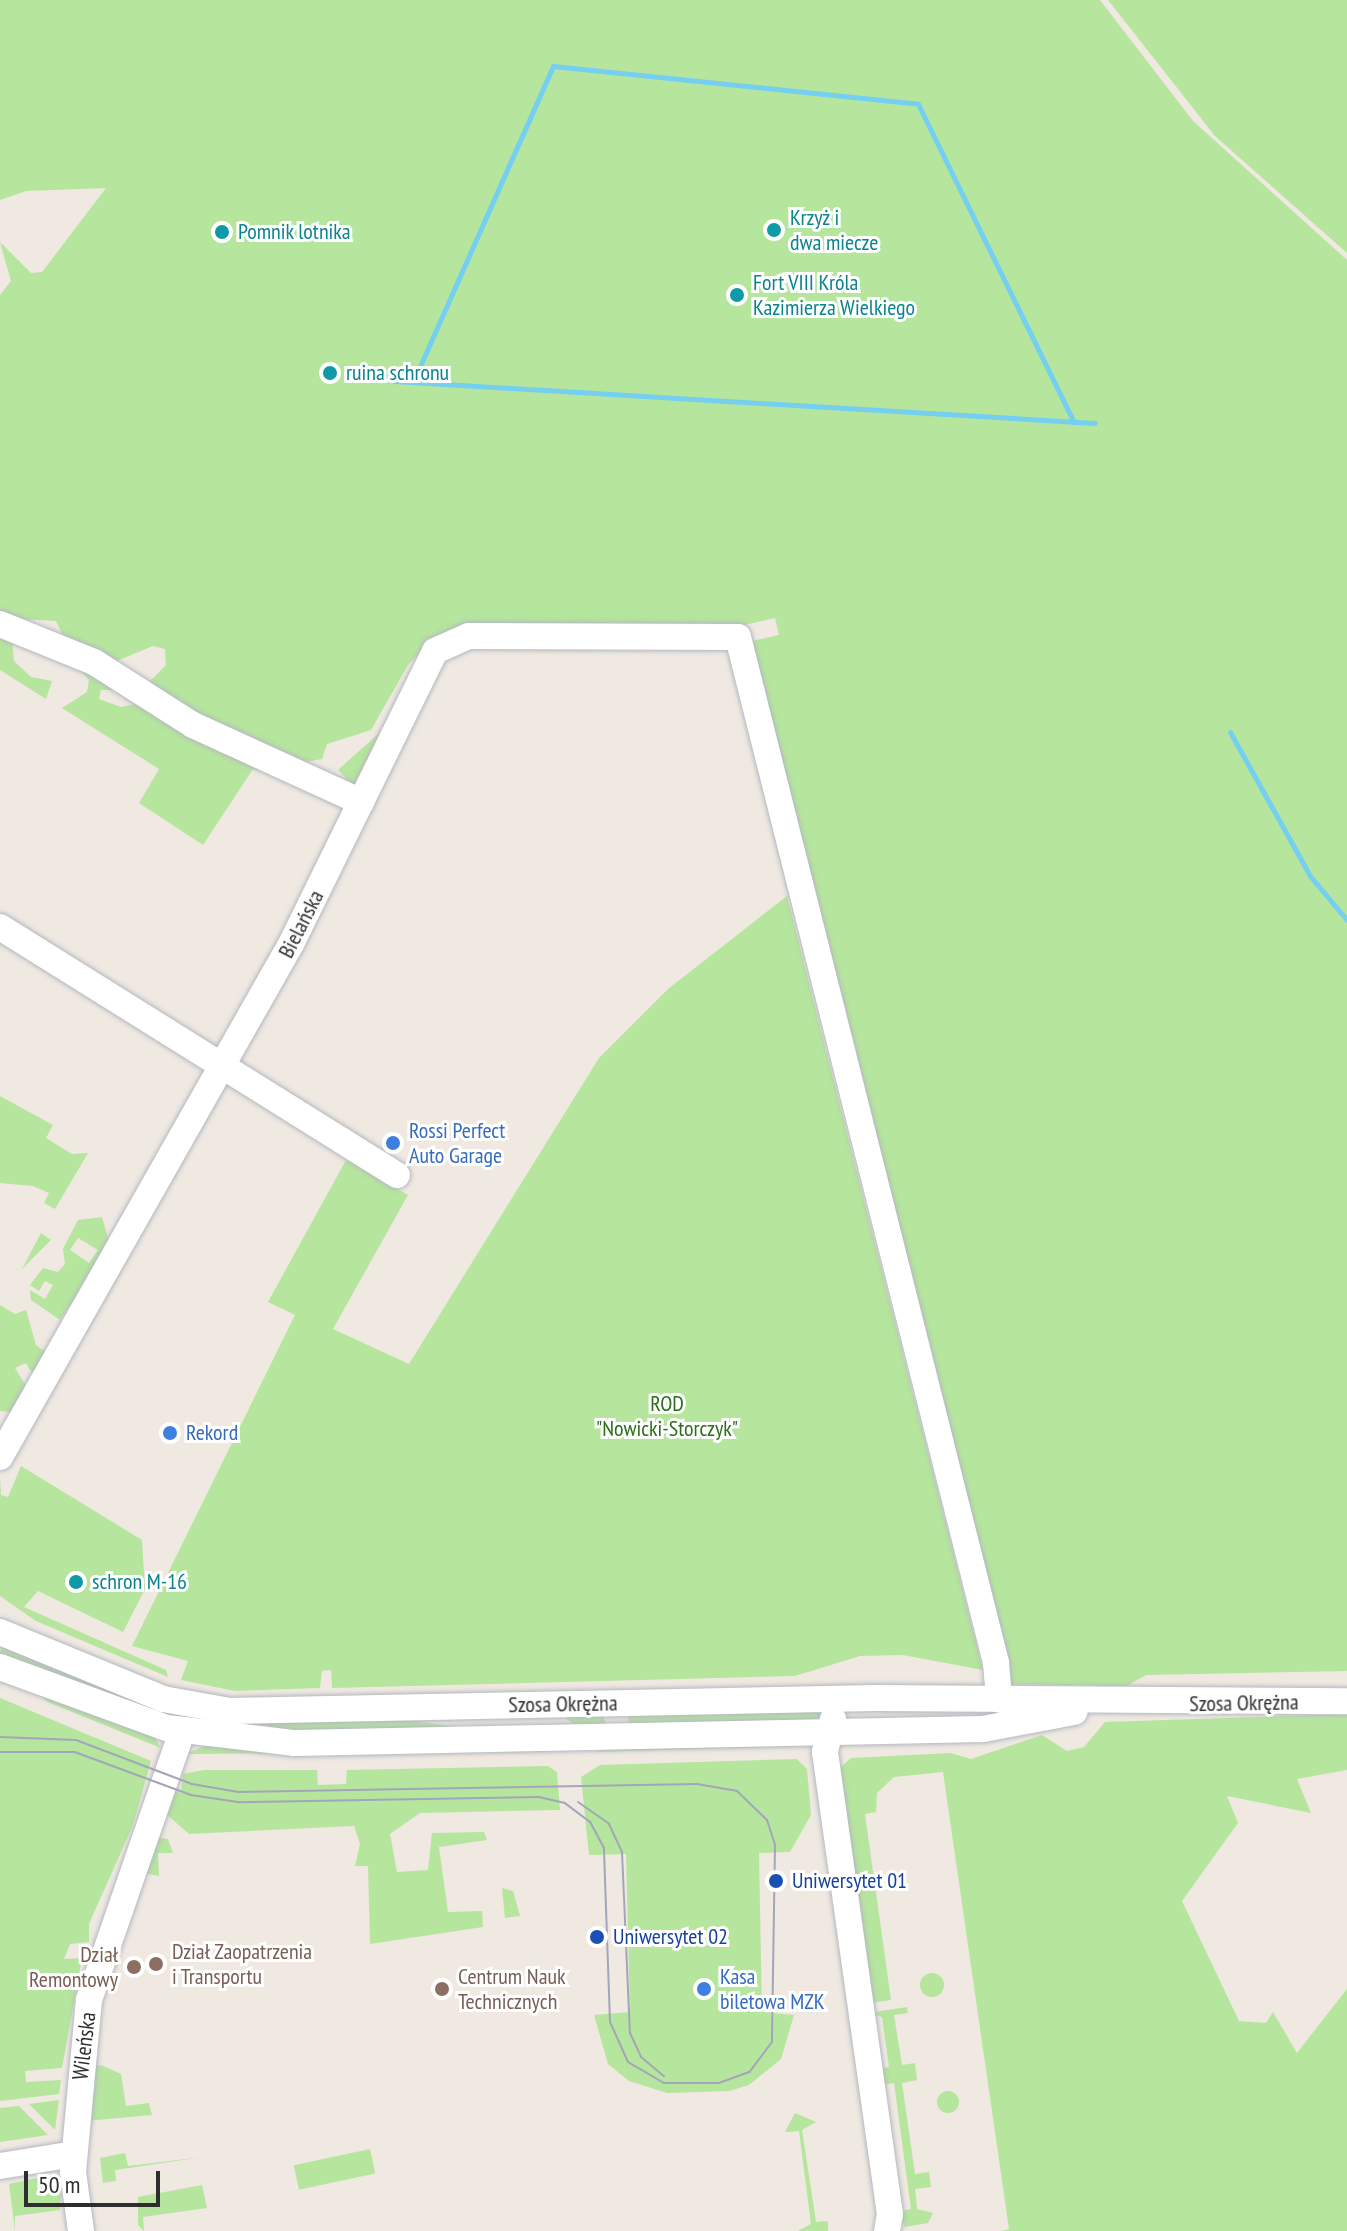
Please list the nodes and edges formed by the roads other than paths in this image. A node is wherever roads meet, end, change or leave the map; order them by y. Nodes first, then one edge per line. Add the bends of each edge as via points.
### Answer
1 (0, 624) edge
2 (361, 802) junction
3 (0, 927) edge
4 (223, 1068) junction
5 (397, 1175) dead end
6 (0, 1457) edge
7 (0, 1632) edge
8 (0, 1667) edge
9 (875, 1698) junction
10 (999, 1700) junction
11 (1347, 1701) edge
12 (1141, 1704) junction
13 (182, 1731) junction
14 (825, 1732) junction
15 (74, 2154) junction
16 (0, 2166) edge
17 (81, 2231) edge
18 (887, 2231) edge

1 - 2 street via 94,662 193,725
2 - 4 street, Bielańska
2 - 10 street, Bielańska via 410,692 446,643 469,636 577,633 738,637 996,1663
3 - 4 street
4 - 5 street
4 - 6 street, Bielańska
7 - 9 street, Szosa Okrężna via 163,1699 230,1711
8 - 13 street, Szosa Okrężna
9 - 10 street, Szosa Okrężna
9 - 14 street via 838,1714
10 - 12 street, Szosa Okrężna
11 - 12 street, Szosa Okrężna
12 - 14 street, Szosa Okrężna via 998,1728
13 - 14 street, Szosa Okrężna via 344,1744
13 - 15 street, Wileńska via 89,2000
14 - 18 street
15 - 16 street
15 - 17 street, Wileńska

